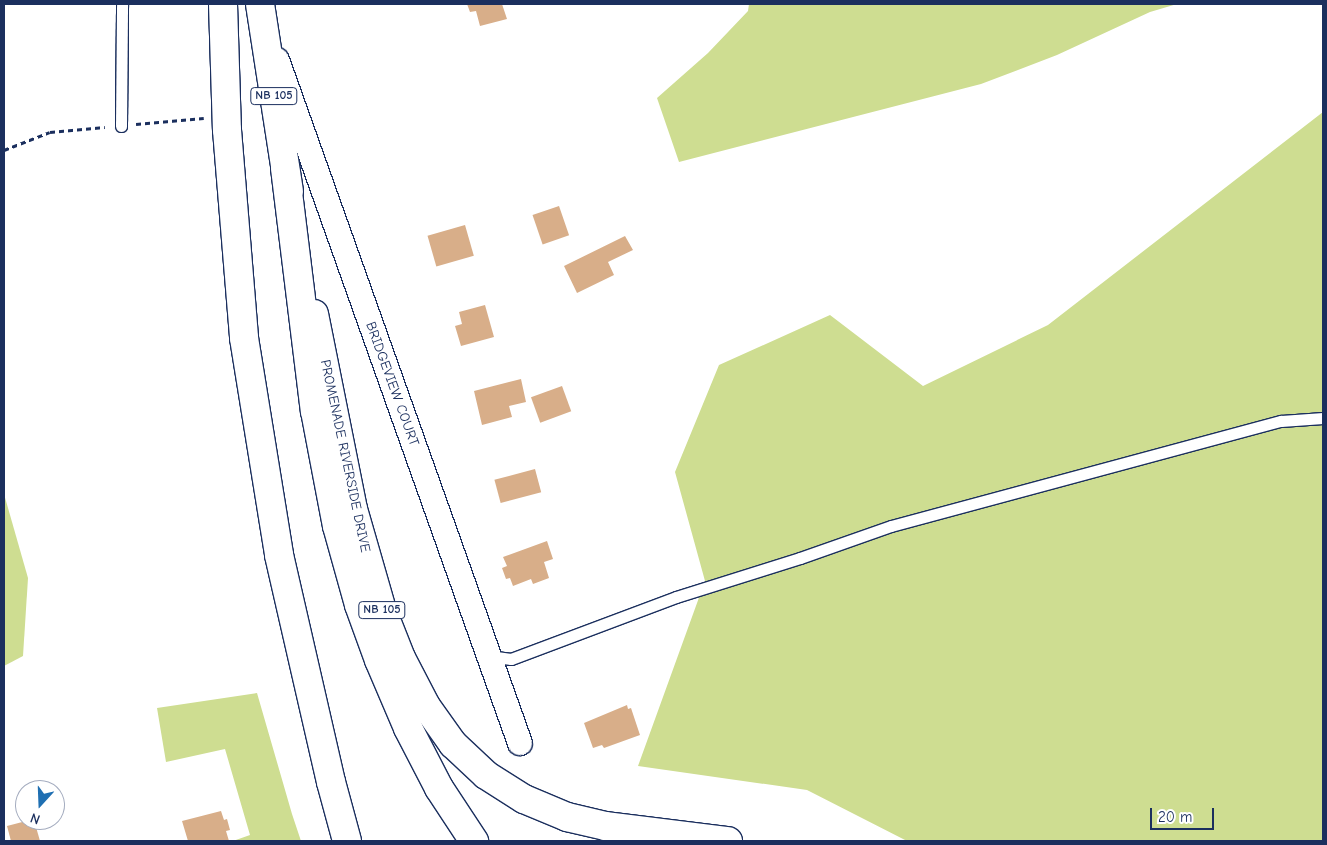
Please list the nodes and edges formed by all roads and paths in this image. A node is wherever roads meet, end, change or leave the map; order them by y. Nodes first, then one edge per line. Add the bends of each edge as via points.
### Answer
1 (122, 4) edge
2 (223, 4) edge
3 (262, 14) edge
4 (121, 126) dead end
5 (285, 168) junction
6 (1323, 418) edge
7 (489, 656) junction
8 (520, 743) dead end
9 (348, 841) edge
10 (474, 841) edge
11 (728, 841) edge

1 - 4 lane
2 - 9 main road via 227,130 244,338 279,555 331,782
3 - 5 main road, PROMENADE RIVERSIDE DRIVE / NB 105
3 - 7 street, BRIDGEVIEW COURT
5 - 10 main road via 315,411 337,526 359,605 378,660 408,728 439,788
5 - 11 main road, PROMENADE RIVERSIDE DRIVE / NB 105 via 353,509 382,610 401,658 426,706 453,744 486,775 524,799 567,817 605,826
6 - 7 lane via 1281,421 891,526 676,596 512,660
7 - 8 street, BRIDGEVIEW COURT

